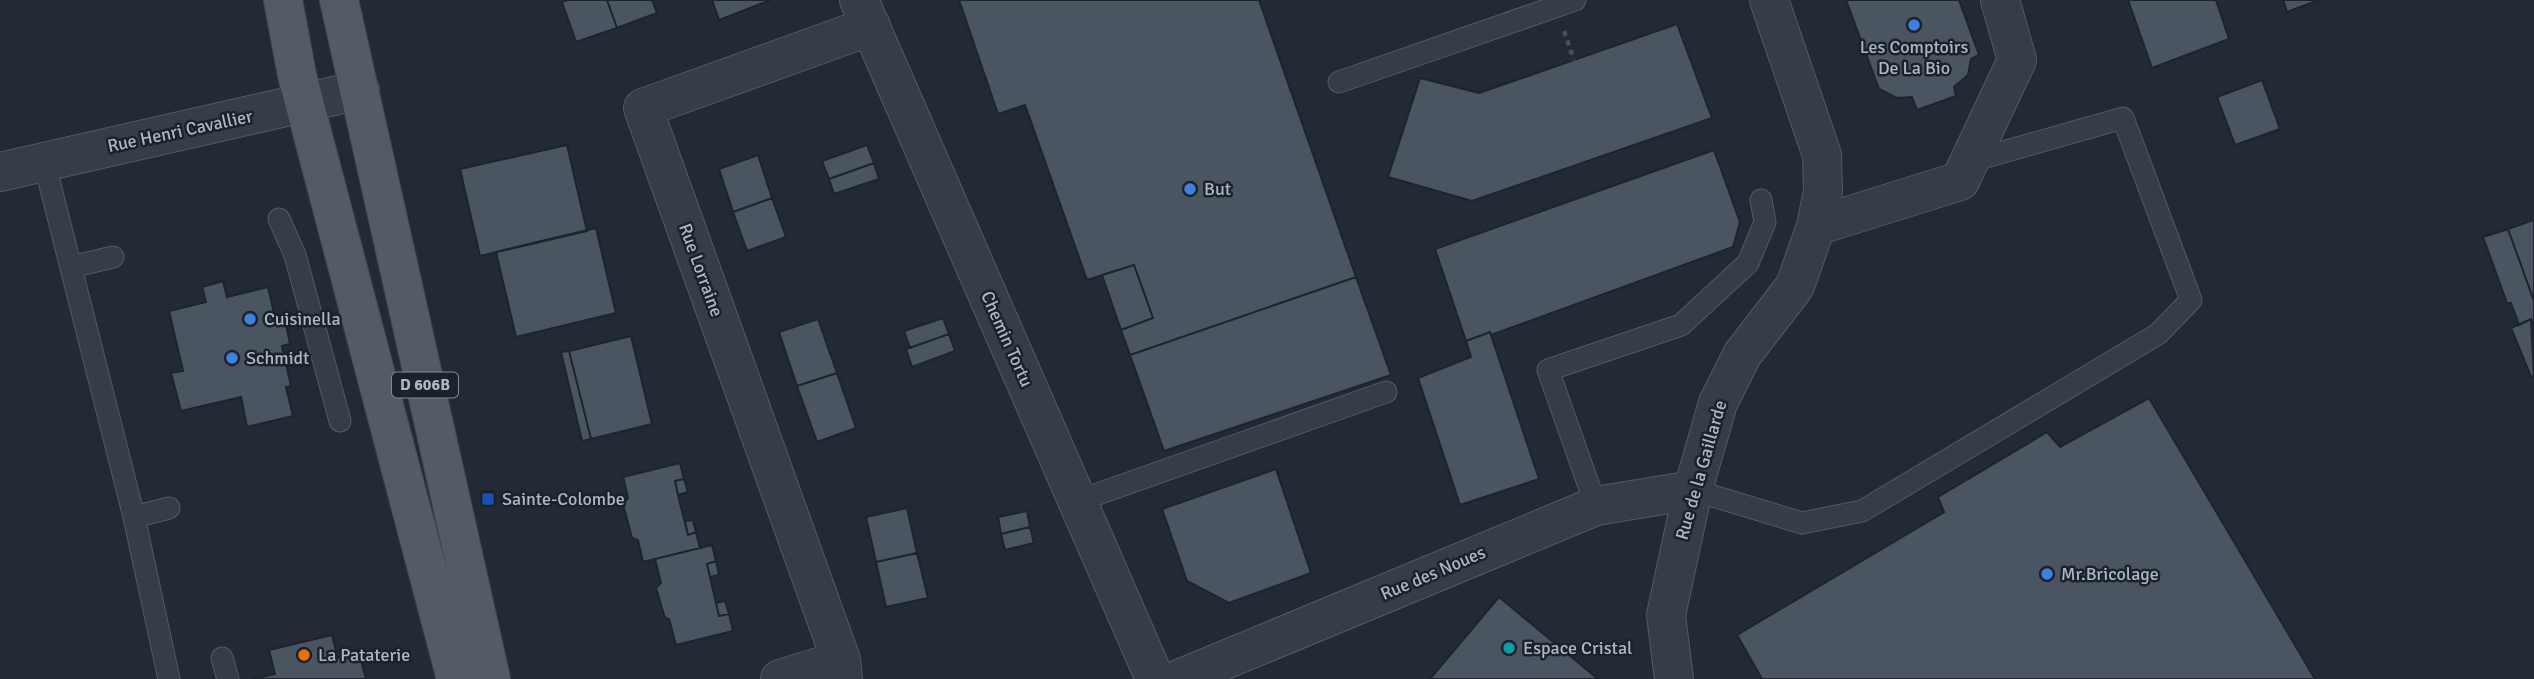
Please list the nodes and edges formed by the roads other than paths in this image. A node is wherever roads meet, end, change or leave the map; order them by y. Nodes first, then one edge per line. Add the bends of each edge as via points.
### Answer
1 (283, 0) edge
2 (339, 0) edge
3 (1575, 0) edge
4 (1769, 0) edge
5 (2000, 0) edge
6 (865, 13) edge
7 (1339, 82) dead end
8 (360, 90) junction
9 (305, 103) junction
10 (44, 161) junction
11 (1968, 162) junction
12 (0, 172) edge
13 (1762, 200) dead end
14 (279, 219) dead end
15 (1816, 226) junction
16 (113, 257) dead end
17 (71, 267) junction
18 (1386, 392) dead end
19 (340, 421) dead end
20 (1693, 490) junction
21 (1078, 501) junction
22 (1596, 506) junction
23 (169, 508) dead end
24 (134, 517) junction
25 (222, 658) dead end
26 (842, 670) edge
27 (169, 679) edge
28 (228, 679) edge
29 (456, 679) edge
30 (491, 679) edge
31 (780, 679) edge
32 (1154, 679) edge
33 (1179, 679) edge
34 (1674, 679) edge

1 - 9 main road, D 606B
2 - 8 main road, D 606B
3 - 7 lane
4 - 15 street, Rue de la Gaillarde via 1822,155 1823,191
5 - 11 street via 2017,60
6 - 21 street, Chemin Tortu
6 - 26 street, Rue Lorraine via 643,108
8 - 9 street, Rue Henri Cavallier
8 - 30 main road, D 606B
9 - 10 street, Rue Henri Cavallier
9 - 29 main road, D 606B
10 - 12 street, Rue Henri Cavallier
10 - 17 lane
11 - 15 street via 1960,181
11 - 20 lane via 2123,118 2191,300 2158,334 1862,511 1801,523
13 - 22 lane via 1765,222 1748,263 1681,325 1548,370
14 - 19 lane via 295,256
15 - 20 street, Rue de la Gaillarde via 1795,286 1742,355 1717,403
16 - 17 lane
17 - 24 lane
18 - 21 lane
20 - 22 street, Rue des Noues
20 - 34 street, Rue de la Gaillarde via 1666,615
21 - 32 street, Chemin Tortu
22 - 33 street, Rue des Noues
23 - 24 lane
24 - 27 lane
25 - 28 lane
26 - 31 street, Rue Lorraine

